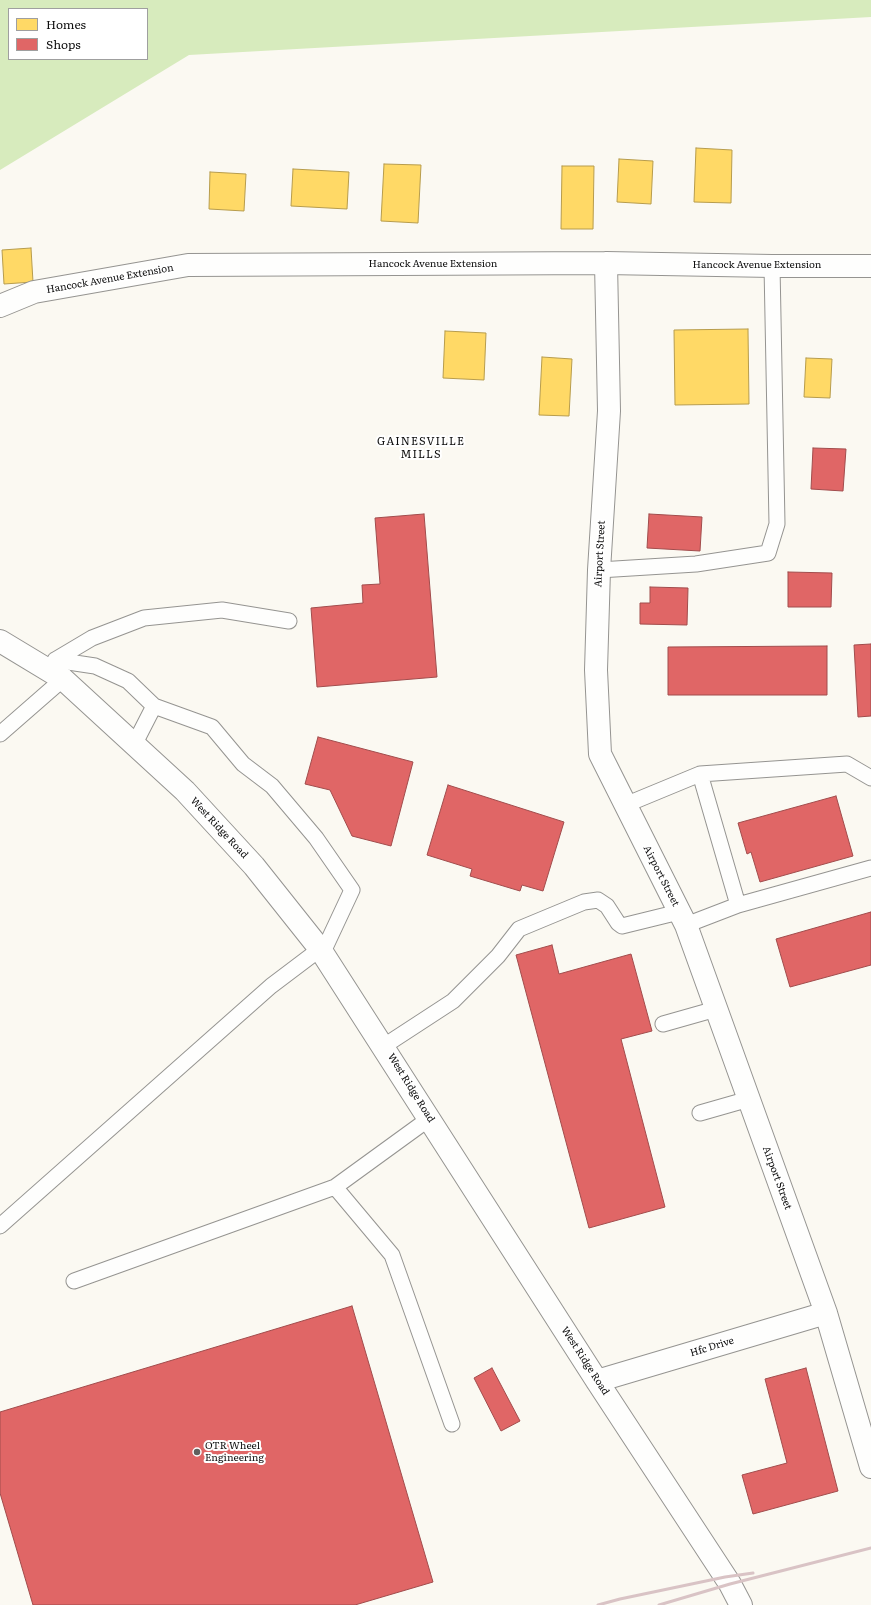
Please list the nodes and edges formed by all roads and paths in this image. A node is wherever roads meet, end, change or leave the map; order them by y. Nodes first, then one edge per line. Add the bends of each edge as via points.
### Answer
1 (606, 263) junction
2 (772, 266) junction
3 (871, 266) edge
4 (0, 306) edge
5 (599, 570) junction
6 (289, 621) dead end
7 (0, 640) edge
8 (55, 669) junction
9 (154, 706) junction
10 (0, 734) edge
11 (134, 745) junction
12 (700, 774) junction
13 (871, 778) edge
14 (625, 805) junction
15 (871, 868) edge
16 (738, 905) junction
17 (682, 918) junction
18 (322, 950) junction
19 (716, 1009) junction
20 (663, 1024) dead end
21 (384, 1046) junction
22 (749, 1099) junction
23 (700, 1113) dead end
24 (430, 1118) junction
25 (335, 1187) junction
26 (0, 1226) edge
27 (74, 1281) dead end
28 (826, 1313) junction
29 (597, 1381) junction
30 (452, 1424) dead end
31 (871, 1467) edge
32 (741, 1605) edge

1 - 2 street, Hancock Avenue Extension
1 - 4 street, Hancock Avenue Extension via 188,265 34,292
1 - 5 street, Airport Street via 609,411
2 - 3 street, Hancock Avenue Extension
2 - 5 lane via 778,524 768,553 696,564
5 - 14 street, Airport Street via 596,670 600,754
6 - 8 lane via 222,610 144,618 92,638
7 - 8 street, West Ridge Road
8 - 9 lane via 96,666 128,681
8 - 10 lane
8 - 11 street, West Ridge Road
9 - 11 lane
9 - 18 lane via 212,727 243,764 272,786 316,838 352,890
11 - 18 street, West Ridge Road via 185,791 254,866
12 - 13 lane via 848,764
12 - 14 lane
12 - 16 lane
14 - 17 street, Airport Street
15 - 16 lane
16 - 17 lane
17 - 19 street, Airport Street
17 - 21 lane via 622,926 607,906 598,900 584,902 519,929 498,956 453,1001
18 - 21 street, West Ridge Road
18 - 26 lane via 271,986
19 - 20 lane
19 - 22 street, Airport Street
21 - 24 street, West Ridge Road
22 - 23 lane
22 - 28 street, Airport Street
24 - 25 lane
24 - 29 street, West Ridge Road
25 - 27 lane
25 - 30 lane via 392,1254
28 - 29 street, Hfc Drive
28 - 31 street, Airport Street
29 - 32 street, West Ridge Road via 730,1584

